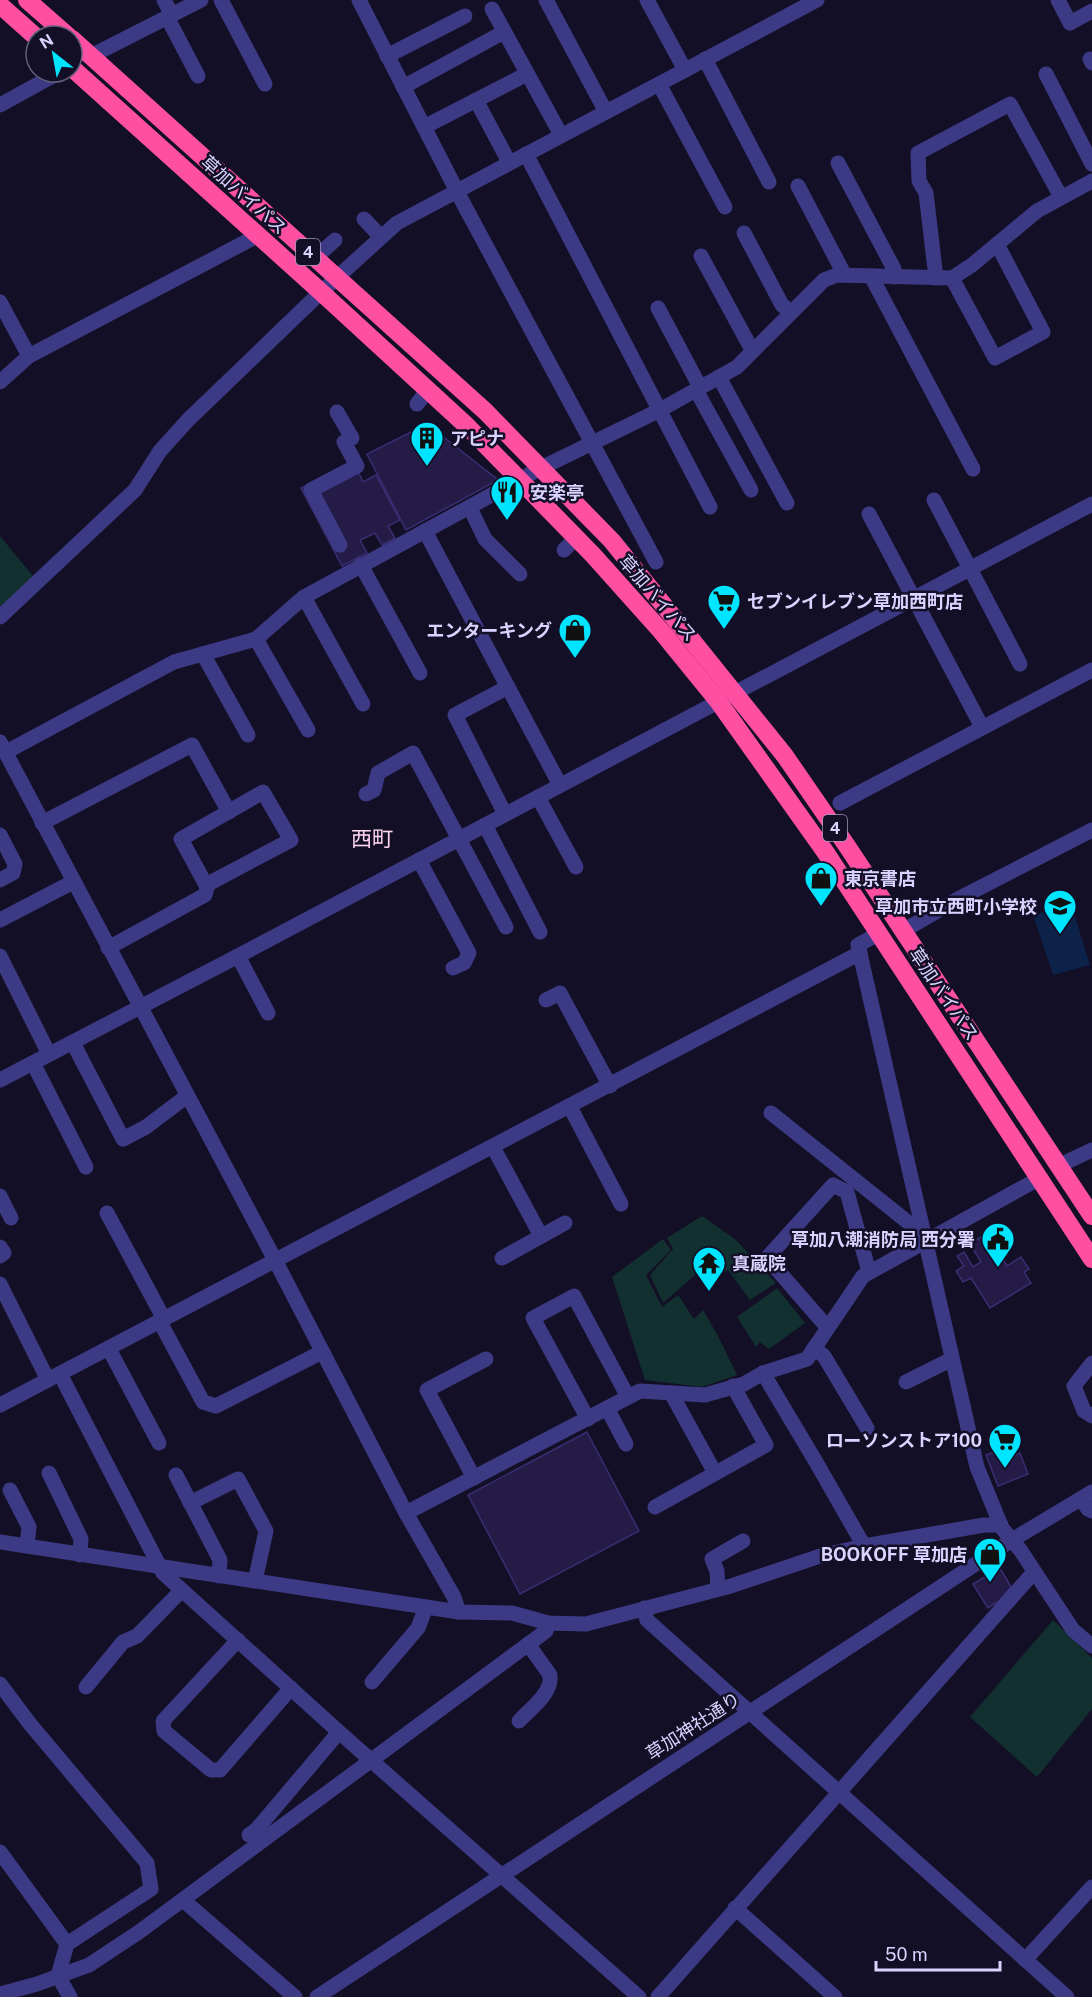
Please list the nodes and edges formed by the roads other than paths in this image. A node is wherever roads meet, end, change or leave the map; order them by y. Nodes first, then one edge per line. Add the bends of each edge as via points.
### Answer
1 (27, 0) edge
2 (164, 0) edge
3 (201, 0) edge
4 (221, 0) edge
5 (359, 0) edge
6 (546, 0) edge
7 (647, 0) edge
8 (817, 0) edge
9 (1058, 0) edge
10 (0, 5) edge
11 (492, 9) dead end
12 (1092, 11) edge
13 (170, 16) junction
14 (465, 16) dead end
15 (54, 24) edge
16 (24, 26) edge
17 (504, 32) junction
18 (84, 50) edge
19 (91, 56) junction
20 (387, 56) junction
21 (705, 59) junction
22 (685, 70) junction
23 (527, 74) junction
24 (1046, 74) dead end
25 (198, 76) dead end
26 (84, 79) edge
27 (38, 84) edge
28 (265, 84) dead end
29 (659, 84) junction
30 (403, 87) junction
31 (476, 100) junction
32 (0, 105) edge
33 (606, 112) junction
34 (424, 128) junction
35 (561, 135) junction
36 (526, 154) junction
37 (509, 162) junction
38 (838, 164) dead end
39 (1092, 164) edge
40 (1092, 181) edge
41 (769, 182) dead end
42 (798, 186) dead end
43 (457, 191) junction
44 (1061, 197) junction
45 (724, 207) dead end
46 (364, 219) dead end
47 (744, 233) dead end
48 (257, 236) junction
49 (381, 237) junction
50 (335, 240) dead end
51 (997, 244) junction
52 (701, 256) dead end
53 (315, 258) junction
54 (843, 275) junction
55 (871, 276) junction
56 (894, 277) junction
57 (337, 278) junction
58 (936, 278) junction
59 (952, 278) junction
60 (321, 292) junction
61 (0, 302) edge
62 (658, 308) dead end
63 (791, 312) junction
64 (752, 350) junction
65 (29, 356) junction
66 (720, 376) junction
67 (0, 381) edge
68 (698, 388) junction
69 (660, 410) junction
70 (338, 412) dead end
71 (593, 443) junction
72 (541, 468) junction
73 (973, 469) dead end
74 (521, 480) junction
75 (751, 490) dead end
76 (934, 500) dead end
77 (787, 503) dead end
78 (1092, 504) edge
79 (710, 507) dead end
80 (470, 508) junction
81 (869, 514) dead end
82 (425, 531) junction
83 (340, 545) dead end
84 (656, 562) dead end
85 (362, 565) junction
86 (970, 568) junction
87 (520, 574) dead end
88 (304, 597) junction
89 (913, 598) junction
90 (0, 617) edge
91 (256, 639) junction
92 (204, 654) junction
93 (1020, 664) dead end
94 (1092, 670) edge
95 (420, 673) dead end
96 (508, 687) junction
97 (735, 692) junction
98 (718, 701) junction
99 (363, 704) dead end
100 (982, 728) junction
101 (308, 730) dead end
102 (248, 735) dead end
103 (3, 747) edge
104 (560, 785) junction
105 (366, 794) dead end
106 (538, 797) junction
107 (840, 803) dead end
108 (229, 812) junction
109 (506, 814) junction
110 (42, 823) junction
111 (485, 825) junction
112 (1092, 830) edge
113 (0, 835) edge
114 (459, 839) junction
115 (419, 860) junction
116 (576, 867) dead end
117 (0, 880) edge
118 (73, 882) junction
119 (206, 885) junction
120 (0, 920) edge
121 (506, 927) dead end
122 (903, 931) junction
123 (540, 932) dead end
124 (878, 933) junction
125 (108, 948) junction
126 (861, 953) junction
127 (0, 956) edge
128 (238, 956) junction
129 (453, 968) dead end
130 (546, 1000) dead end
131 (141, 1007) junction
132 (268, 1013) dead end
133 (73, 1042) junction
134 (49, 1054) junction
135 (33, 1063) junction
136 (0, 1080) edge
137 (610, 1086) junction
138 (187, 1096) junction
139 (570, 1107) junction
140 (771, 1113) dead end
141 (493, 1147) junction
142 (1092, 1150) edge
143 (1058, 1166) junction
144 (86, 1167) dead end
145 (1040, 1179) junction
146 (0, 1196) edge
147 (621, 1204) dead end
148 (107, 1213) dead end
149 (1092, 1216) edge
150 (11, 1218) dead end
151 (565, 1223) dead end
152 (542, 1236) junction
153 (925, 1239) junction
154 (0, 1247) edge
155 (0, 1256) edge
156 (502, 1258) dead end
157 (1092, 1259) edge
158 (275, 1260) junction
159 (869, 1272) junction
160 (0, 1284) edge
161 (162, 1321) junction
162 (827, 1327) junction
163 (109, 1348) junction
164 (814, 1348) junction
165 (322, 1352) junction
166 (486, 1359) dead end
167 (952, 1359) junction
168 (1092, 1363) edge
169 (763, 1373) junction
170 (54, 1377) junction
171 (906, 1382) dead end
172 (733, 1386) junction
173 (671, 1393) junction
174 (628, 1397) junction
175 (0, 1405) edge
176 (607, 1408) junction
177 (1092, 1416) edge
178 (588, 1419) junction
179 (867, 1428) dead end
180 (159, 1443) dead end
181 (626, 1444) dead end
182 (49, 1473) dead end
183 (715, 1473) junction
184 (176, 1475) dead end
185 (474, 1478) junction
186 (10, 1490) dead end
187 (1087, 1495) edge
188 (190, 1503) junction
189 (655, 1507) dead end
190 (1092, 1511) edge
191 (406, 1513) junction
192 (1000, 1525) junction
193 (1012, 1540) junction
194 (743, 1541) dead end
195 (0, 1542) edge
196 (27, 1546) junction
197 (864, 1546) junction
198 (80, 1554) junction
199 (158, 1567) junction
200 (1034, 1572) junction
201 (219, 1576) junction
202 (255, 1581) junction
203 (718, 1589) junction
204 (181, 1591) junction
205 (426, 1607) junction
206 (644, 1608) junction
207 (459, 1612) junction
208 (549, 1623) junction
209 (238, 1640) junction
210 (528, 1644) junction
211 (1092, 1646) edge
212 (372, 1682) dead end
213 (0, 1684) edge
214 (86, 1687) dead end
215 (291, 1688) junction
216 (749, 1712) junction
217 (519, 1721) dead end
218 (339, 1732) junction
219 (372, 1760) junction
220 (837, 1792) junction
221 (249, 1835) dead end
222 (0, 1852) edge
223 (501, 1876) junction
224 (1092, 1887) edge
225 (183, 1900) junction
226 (735, 1908) junction
227 (67, 1944) junction
228 (1025, 1960) junction
229 (58, 1976) junction
230 (0, 1994) edge
231 (70, 1997) edge
232 (295, 1997) edge
233 (317, 1997) edge
234 (639, 1997) edge
235 (658, 1997) edge
236 (834, 1997) edge
237 (1067, 1997) edge

1 - 15 highway
2 - 13 street
3 - 13 street
4 - 28 street
5 - 20 street
6 - 33 street
7 - 22 street
8 - 21 street
9 - 12 street via 1071,23
10 - 16 highway
11 - 17 street
13 - 19 street
13 - 25 street
14 - 20 street
17 - 23 street
17 - 30 street
18 - 19 highway, 草加バイパス / 4
19 - 53 highway, 草加バイパス / 4
20 - 30 street
21 - 22 street
21 - 41 street
22 - 29 street
23 - 31 street
23 - 35 street
24 - 39 street
26 - 48 highway, 草加バイパス / 4
27 - 32 street
29 - 33 street
29 - 45 street
30 - 34 street
31 - 34 street
31 - 37 street
33 - 35 street
34 - 43 street via 437,170
35 - 36 street
36 - 37 street
36 - 69 street
37 - 43 street
38 - 56 street via 894,269
40 - 44 street
42 - 54 street
43 - 49 street
43 - 71 street
44 - 51 street
44 - 58 street via 1010,104 918,153 919,181 926,193
46 - 49 street
47 - 63 street via 782,305
48 - 60 highway, 草加バイパス / 4
48 - 65 street
49 - 57 street
50 - 53 street
51 - 59 street
51 - 59 street via 1043,332 995,358
52 - 64 street
53 - 57 highway, 草加バイパス / 4
54 - 55 street
54 - 63 street via 824,280
55 - 56 street
55 - 73 street
56 - 58 street
57 - 60 street
57 - 72 highway, 草加バイパス / 4 via 485,411
58 - 59 street
60 - 74 highway, 草加バイパス / 4 via 422,397
60 - 90 street via 188,420 160,451 135,490
61 - 65 street
62 - 68 street
63 - 64 street
64 - 66 street via 736,367
65 - 67 street
66 - 68 street
66 - 77 street
68 - 69 street
68 - 75 street
69 - 71 street
69 - 79 street
70 - 83 street via 357,466 311,490
71 - 72 street
71 - 84 street
72 - 74 street
72 - 97 highway, 草加バイパス / 4 via 612,541
74 - 80 street
74 - 98 highway, 草加バイパス / 4 via 570,544 661,631
76 - 86 street
78 - 86 street
80 - 82 street
80 - 87 street via 485,539
81 - 89 street
82 - 85 street
82 - 96 street
85 - 88 street
85 - 95 street
86 - 89 street
86 - 93 street
88 - 91 street
88 - 99 street
89 - 97 street
89 - 100 street
91 - 92 street
91 - 101 street
92 - 102 street
92 - 103 street via 174,662
94 - 100 street
96 - 104 street
96 - 109 street via 455,714
97 - 98 street
97 - 122 highway, 草加バイパス / 4 via 791,765
98 - 104 street
98 - 124 highway, 草加バイパス / 4
100 - 107 street
103 - 110 street
104 - 106 street
105 - 114 street via 374,790 378,773 413,753
106 - 109 street
106 - 116 street
108 - 110 street via 192,745
108 - 119 street via 180,839
108 - 119 street via 263,792 291,840
109 - 111 street
110 - 118 street
111 - 114 street
111 - 123 street via 536,909
112 - 122 street
113 - 117 street via 15,864 13,873
114 - 115 street
114 - 121 street
115 - 128 street
115 - 129 street via 469,954 464,963
118 - 120 street
118 - 125 street
119 - 125 street via 205,895
122 - 143 highway, 草加バイパス / 4
124 - 126 street via 858,945
124 - 145 highway, 草加バイパス / 4
125 - 131 street
126 - 137 street
126 - 153 street
127 - 134 street
128 - 131 street
128 - 132 street
130 - 137 street via 560,993
131 - 133 street
131 - 138 street
133 - 134 street
133 - 138 street via 123,1139
134 - 135 street
135 - 136 street
135 - 144 street
137 - 139 street
138 - 158 street
139 - 141 street
139 - 147 street
140 - 153 street
141 - 152 street
141 - 158 street
142 - 143 street
143 - 149 highway, 草加バイパス / 4
145 - 153 street
145 - 157 highway, 草加バイパス / 4
146 - 150 street
148 - 161 street
151 - 152 street
152 - 156 street
153 - 159 street
153 - 167 street
154 - 155 street via 4,1253
158 - 161 street
158 - 165 street
159 - 162 street
159 - 162 street via 847,1192 833,1185 767,1258
160 - 170 street
161 - 163 street
161 - 165 street via 203,1402 216,1406
162 - 164 street
163 - 170 street
163 - 180 street
164 - 169 street via 807,1359
164 - 179 street via 824,1356
165 - 191 street
166 - 185 street via 427,1390
167 - 171 street
167 - 192 street via 977,1467
168 - 177 street via 1074,1386 1084,1411
169 - 172 street
169 - 197 street
170 - 175 street
170 - 199 street
172 - 173 street via 705,1395
172 - 183 street via 766,1445
173 - 174 street via 640,1391
173 - 183 street
174 - 176 street
174 - 178 street via 574,1296 533,1318
176 - 178 street
176 - 181 street
178 - 185 street
182 - 198 street via 81,1539
183 - 189 street
184 - 188 street
185 - 191 street
186 - 196 street via 29,1527
187 - 190 street via 1088,1509
187 - 193 street, 草加神社通り
188 - 201 street via 220,1560
188 - 202 street via 238,1479 266,1532
191 - 207 street
192 - 193 street
192 - 197 street
193 - 200 street
193 - 216 street, 草加神社通り
194 - 203 street via 712,1559
195 - 196 street
196 - 198 street
197 - 203 street
198 - 199 street
199 - 201 street
199 - 204 street
200 - 211 street via 1073,1630
200 - 220 street
201 - 202 street
202 - 205 street
203 - 206 street
204 - 209 street
204 - 214 street via 136,1636 123,1642
205 - 207 street
205 - 212 street via 418,1628
206 - 208 street via 586,1624
206 - 216 street via 647,1620
207 - 208 street via 512,1613
208 - 210 street via 546,1631
209 - 215 street
209 - 215 street via 163,1721 164,1731 211,1770 220,1770
210 - 217 street via 551,1681
210 - 219 street
213 - 227 street via 147,1863 151,1889
215 - 218 street
216 - 220 street
216 - 223 street, 草加神社通り
218 - 219 street
218 - 221 street via 258,1817
219 - 223 street
219 - 225 street
220 - 226 street
220 - 228 street
222 - 227 street
223 - 233 street, 草加神社通り
223 - 234 street
224 - 228 street
225 - 229 street via 89,1965
225 - 232 street
226 - 235 street
226 - 236 street
227 - 229 street
228 - 237 street
229 - 230 street
229 - 231 street

